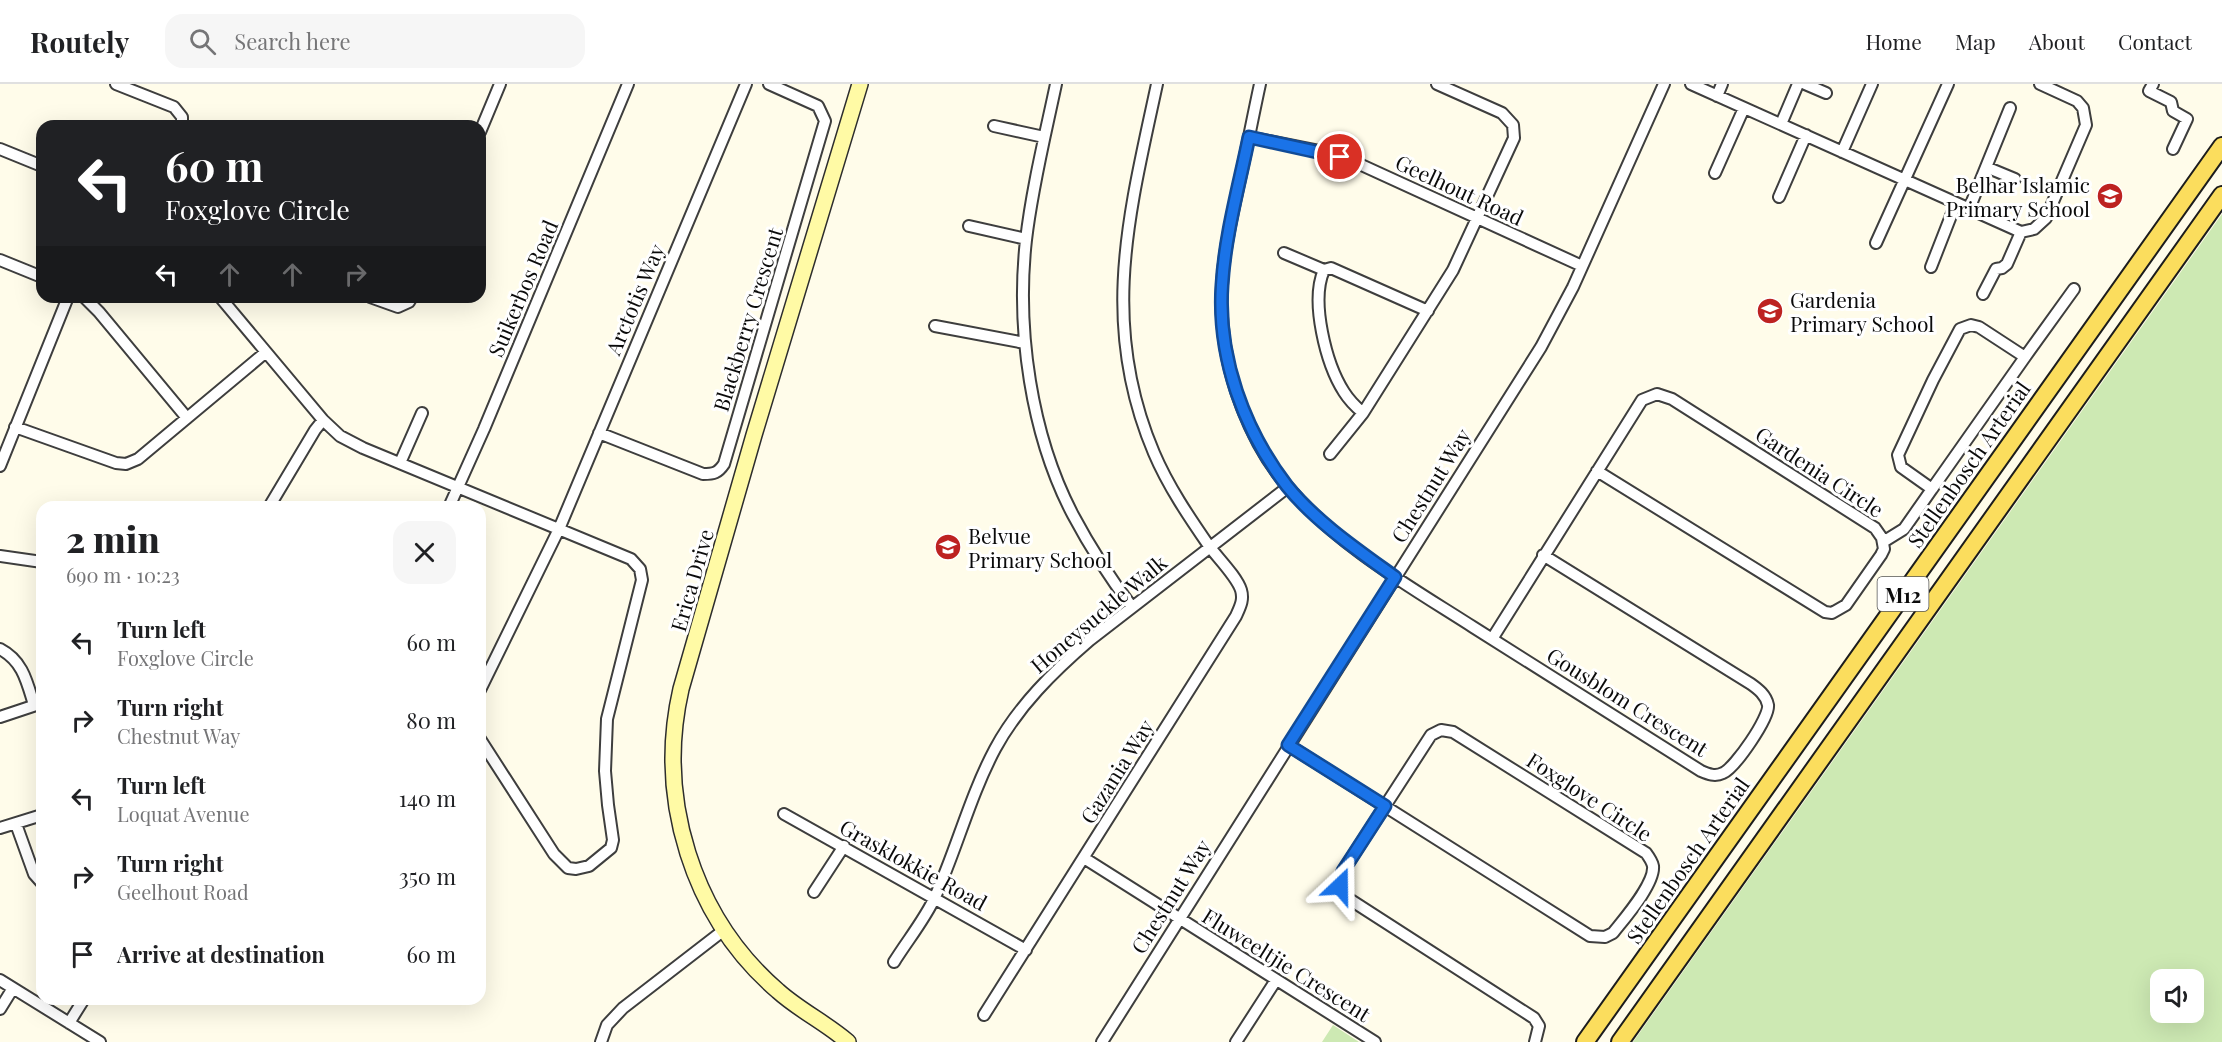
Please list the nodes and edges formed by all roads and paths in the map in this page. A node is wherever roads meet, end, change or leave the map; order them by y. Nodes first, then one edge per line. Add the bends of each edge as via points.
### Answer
1 (116, 84) edge
2 (500, 84) edge
3 (628, 84) edge
4 (746, 84) edge
5 (769, 84) edge
6 (860, 84) edge
7 (1056, 84) edge
8 (1157, 84) edge
9 (1260, 84) edge
10 (1437, 84) edge
11 (1664, 84) edge
12 (1691, 84) edge
13 (1722, 84) edge
14 (1798, 84) edge
15 (1805, 84) edge
16 (1872, 84) edge
17 (1948, 84) edge
18 (2040, 84) edge
19 (2153, 84) edge
20 (2052, 87) edge
21 (1826, 93) dead end
22 (1717, 96) junction
23 (1744, 108) junction
24 (2010, 108) dead end
25 (182, 120) edge
26 (485, 120) edge
27 (1781, 124) junction
28 (994, 126) dead end
29 (1806, 135) junction
30 (1044, 137) junction
31 (1249, 137) junction
32 (2222, 146) edge
33 (2173, 148) dead end
34 (0, 149) edge
35 (1842, 152) junction
36 (36, 164) edge
37 (1986, 167) junction
38 (1715, 173) dead end
39 (2015, 179) dead end
40 (1905, 180) junction
41 (2222, 195) edge
42 (1779, 197) dead end
43 (1956, 203) junction
44 (1969, 209) junction
45 (1478, 218) junction
46 (969, 226) dead end
47 (2021, 232) junction
48 (1026, 239) junction
49 (1876, 243) dead end
50 (1284, 253) dead end
51 (0, 260) edge
52 (1582, 266) junction
53 (1931, 267) dead end
54 (1324, 270) junction
55 (36, 274) edge
56 (2074, 289) dead end
57 (1983, 294) dead end
58 (66, 303) edge
59 (90, 303) edge
60 (225, 303) edge
61 (387, 303) edge
62 (407, 303) edge
63 (1428, 311) junction
64 (935, 326) dead end
65 (1025, 343) junction
66 (266, 352) junction
67 (2025, 357) junction
68 (422, 413) dead end
69 (1363, 413) junction
70 (187, 418) junction
71 (323, 420) junction
72 (15, 427) junction
73 (599, 433) junction
74 (1330, 454) dead end
75 (400, 463) junction
76 (0, 465) edge
77 (1597, 471) junction
78 (458, 487) junction
79 (1288, 487) junction
80 (1932, 489) junction
81 (273, 501) edge
82 (452, 501) edge
83 (559, 529) junction
84 (1883, 542) junction
85 (1209, 546) junction
86 (1543, 555) junction
87 (0, 556) edge
88 (36, 561) edge
89 (1395, 577) junction
90 (1132, 607) junction
91 (1492, 639) junction
92 (0, 649) edge
93 (486, 678) edge
94 (36, 700) edge
95 (36, 705) edge
96 (0, 717) edge
97 (1288, 745) junction
98 (486, 748) edge
99 (1385, 806) junction
100 (784, 814) dead end
101 (36, 816) edge
102 (16, 824) junction
103 (0, 828) edge
104 (843, 846) junction
105 (1084, 858) junction
106 (36, 876) edge
107 (814, 892) dead end
108 (935, 898) junction
109 (1179, 918) junction
110 (724, 930) junction
111 (1026, 950) junction
112 (894, 962) dead end
113 (0, 980) edge
114 (1276, 980) junction
115 (13, 988) junction
116 (36, 1002) edge
117 (40, 1005) edge
118 (80, 1005) edge
119 (0, 1009) edge
120 (984, 1015) dead end
121 (69, 1023) junction
122 (848, 1041) edge
123 (100, 1042) edge
124 (601, 1042) edge
125 (1102, 1042) edge
126 (1236, 1042) edge
127 (1375, 1042) edge
128 (1535, 1042) edge
129 (1585, 1042) edge
130 (1620, 1042) edge

1 - 25 street via 174,107
2 - 26 street
3 - 78 street, Suikerbos Road
4 - 73 street, Arctotis Way
5 - 73 street, Blackberry Crescent via 819,106 825,121 724,464 714,474 703,474
6 - 110 main road, Erica Drive via 678,705 672,757 678,815 691,866
7 - 30 street
8 - 85 street, Gazania Way via 1124,252 1122,326 1133,394 1154,454 1171,489
9 - 31 street, Gousblom Crescent
10 - 45 street via 1502,113 1513,124 1512,144
11 - 52 street, Chestnut Way
12 - 22 street
13 - 22 street
14 - 27 street
15 - 21 street
16 - 35 street
17 - 40 street
18 - 20 street
19 - 33 street via 2150,91 2171,102 2173,111 2187,118
20 - 47 street via 2083,108 2086,125 2046,218 2034,229
22 - 23 street
23 - 27 street
23 - 38 street
24 - 37 street
27 - 29 street
28 - 30 street
29 - 35 street
29 - 42 street
30 - 48 street
31 - 45 street, Geelhout Road via 1340,157
31 - 79 street, Gousblom Crescent via 1228,232 1222,318 1239,401 1256,437
32 - 129 main road, Stellenbosch Arterial / M12
34 - 36 street
35 - 40 street
37 - 39 street
37 - 44 street
40 - 43 street
40 - 49 street
41 - 130 main road, M12
43 - 44 street
43 - 53 street
44 - 47 street
45 - 52 street, Geelhout Road
45 - 63 street
46 - 48 street
47 - 57 street via 2007,264 1996,269
48 - 65 street
50 - 54 street
51 - 55 street
52 - 89 street, Chestnut Way via 1541,347
54 - 63 street via 1331,268
54 - 69 street via 1319,291 1327,352 1343,392
56 - 67 street
58 - 72 street
59 - 70 street
60 - 66 street
61 - 62 street via 398,307
63 - 69 street
64 - 65 street
65 - 90 street via 1037,414 1068,505
66 - 70 street
66 - 71 street
67 - 80 street
67 - 80 street via 1979,327 1960,329 1898,455 1901,467
68 - 75 street
69 - 74 street
70 - 72 street via 138,459 126,464
71 - 75 street via 340,436
71 - 81 street
72 - 76 street
73 - 83 street, Arctotis Way
75 - 78 street
77 - 84 street, Gardenia Circle via 1824,612 1832,613 1846,605 1881,555
77 - 84 street, Gardenia Circle via 1642,400 1663,395 1868,524 1880,533
77 - 86 street, Gardenia Circle
78 - 82 street, Suikerbos Road
78 - 83 street
79 - 85 street, Honeysuckle Walk
79 - 89 street, Gousblom Crescent via 1334,531
80 - 84 street via 1904,529
83 - 93 street, Arctotis Way
83 - 98 street via 632,559 642,580 607,719 605,771 614,840 611,848 589,866 568,868 554,854
85 - 90 street, Honeysuckle Walk
85 - 105 street, Gazania Way via 1241,588 1243,601
86 - 91 street, Gardenia Circle
86 - 91 street, Gousblom Crescent via 1751,684 1768,702 1764,720 1729,769 1723,774 1708,774
87 - 88 street
89 - 91 street, Gousblom Crescent
89 - 97 street, Chestnut Way
90 - 108 street, Honeysuckle Walk via 1065,662 1014,719 981,777
92 - 94 street via 21,667
95 - 96 street
97 - 99 street, Foxglove Circle
97 - 109 street, Chestnut Way
99 - 99 street, Foxglove Circle via 1431,735 1441,730 1453,732 1646,853 1653,863 1653,874 1613,933 1590,936
99 - 128 street via 1343,871 1340,886 1346,897 1534,1018 1539,1026
100 - 104 street, Grasklokkie Road
101 - 102 street
102 - 103 street
102 - 106 street
104 - 107 street
104 - 108 street, Grasklokkie Road
105 - 109 street, Fluweeltjie Crescent
105 - 111 street, Gazania Way
108 - 111 street, Grasklokkie Road
108 - 112 street, Honeysuckle Walk
109 - 114 street, Fluweeltjie Crescent
109 - 125 street, Chestnut Way
110 - 122 main road, Erica Drive via 778,991
110 - 124 street via 623,1008 607,1025
111 - 120 street, Gazania Way
113 - 115 street
114 - 126 street
114 - 127 street, Fluweeltjie Crescent
115 - 116 street
115 - 119 street
117 - 121 street
118 - 121 street
121 - 123 street

